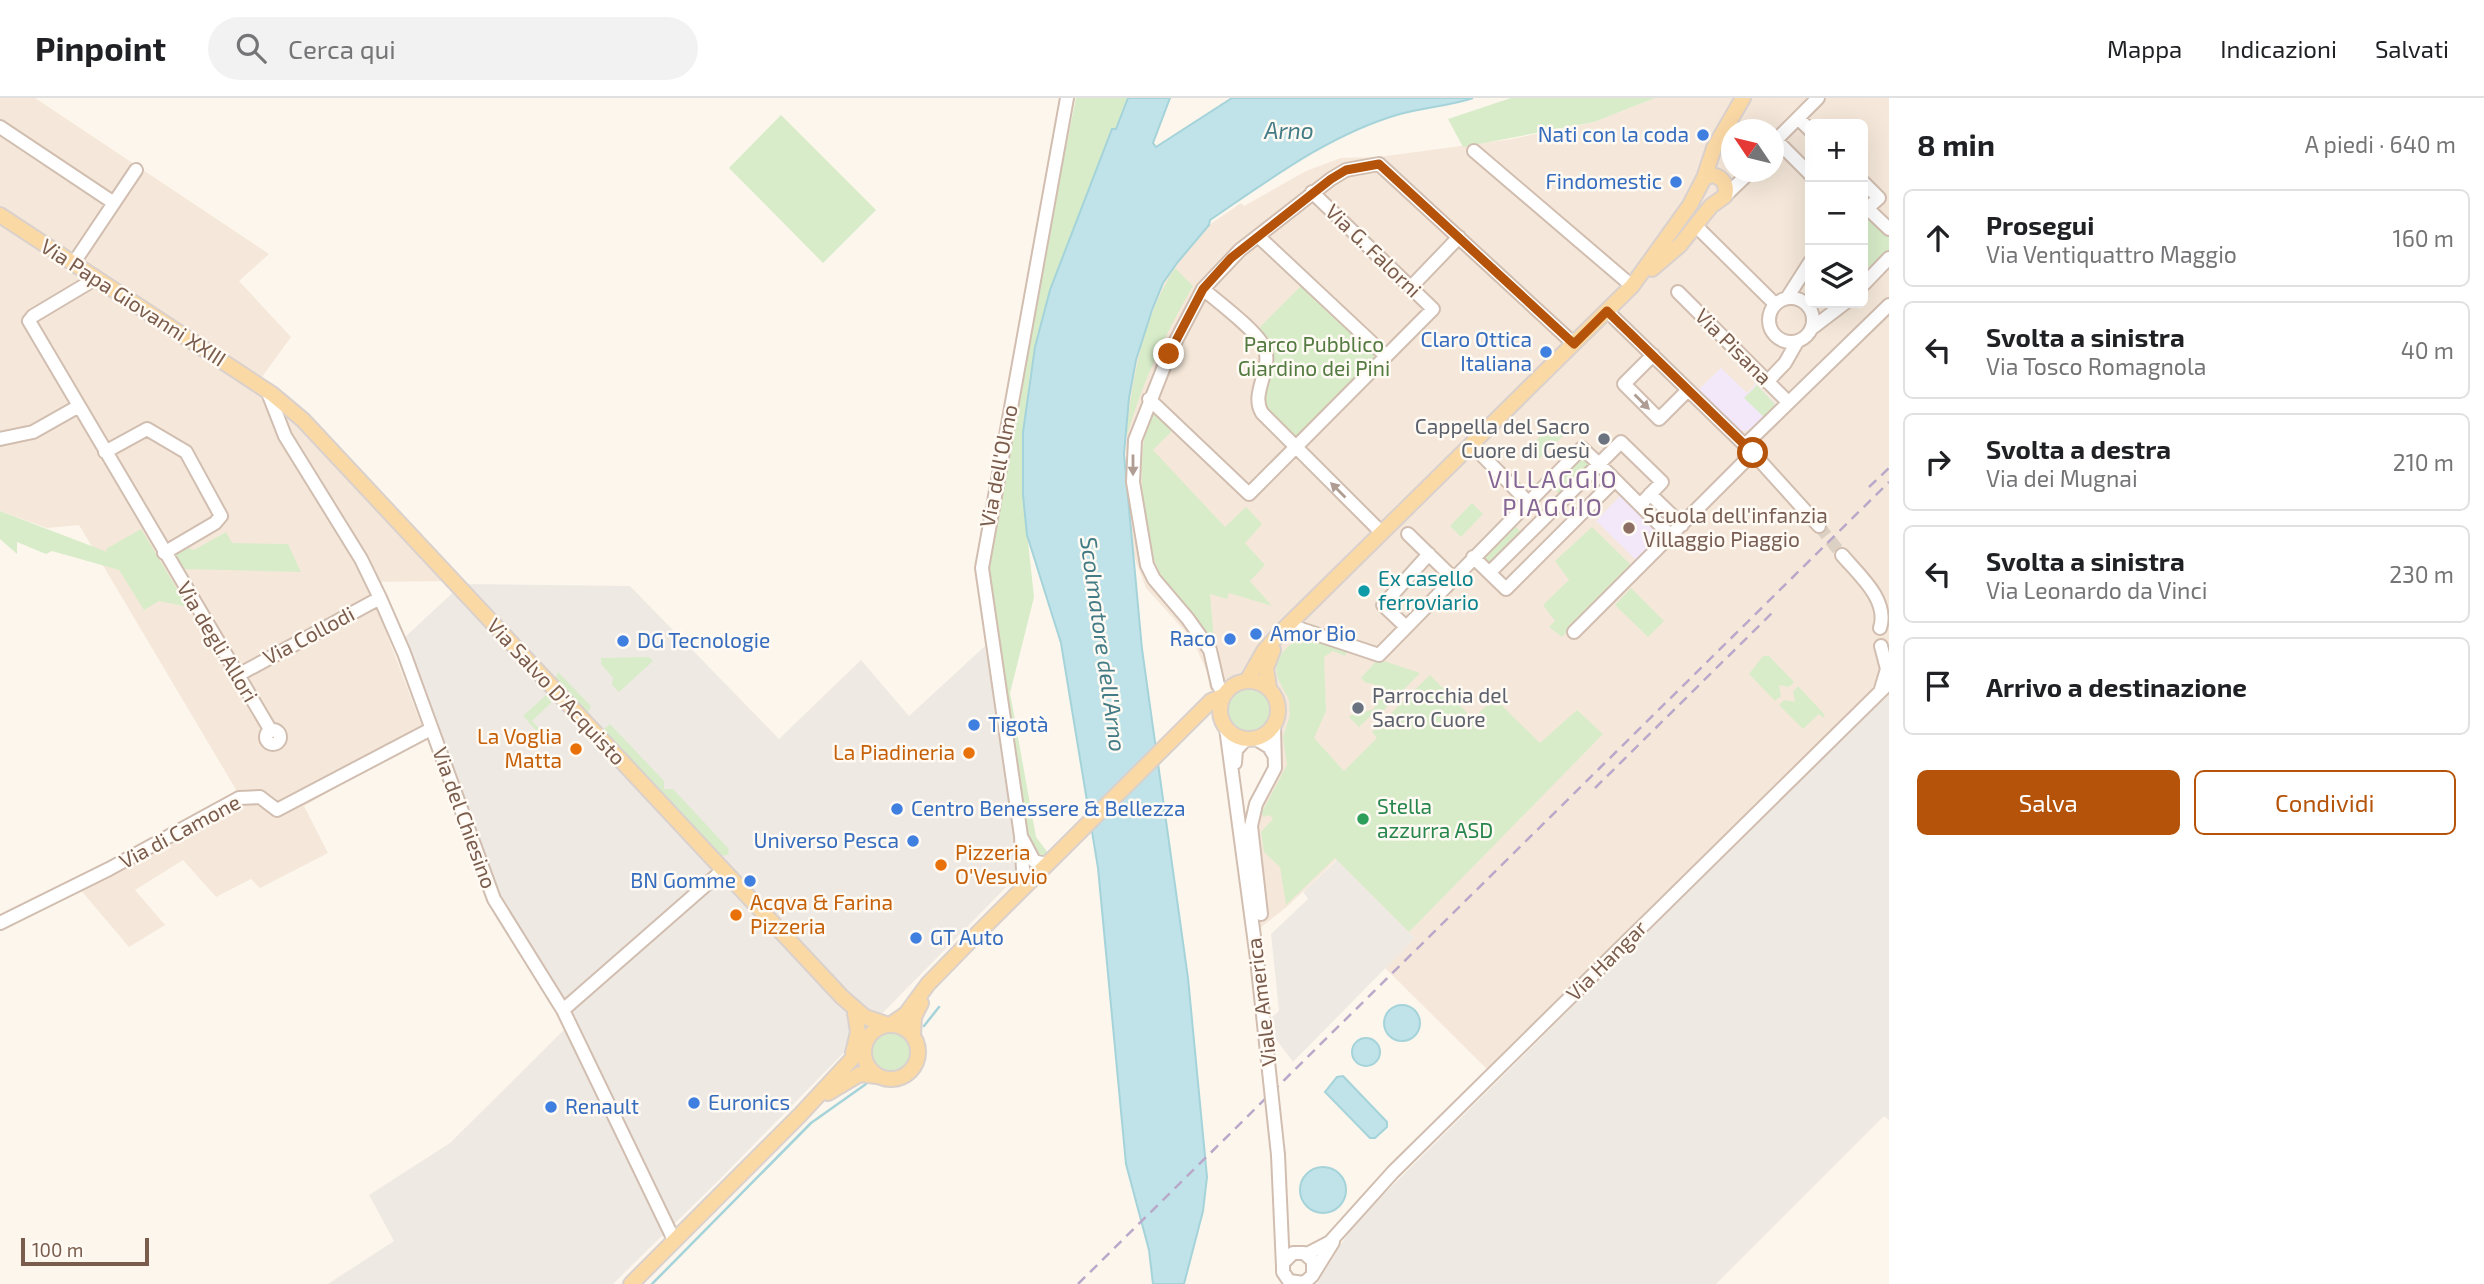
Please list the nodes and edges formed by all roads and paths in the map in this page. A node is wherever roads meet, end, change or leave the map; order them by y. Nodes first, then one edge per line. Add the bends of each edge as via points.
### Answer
1 (1067, 98) edge
2 (1743, 98) edge
3 (1818, 98) edge
4 (1798, 118) junction
5 (1805, 125) edge
6 (0, 127) edge
7 (1784, 132) edge
8 (1784, 149) edge
9 (1474, 151) dead end
10 (1805, 169) edge
11 (136, 170) dead end
12 (1721, 177) edge
13 (1710, 180) junction
14 (1739, 182) edge
15 (1868, 187) edge
16 (1312, 192) junction
17 (1719, 200) junction
18 (114, 203) junction
19 (1868, 207) edge
20 (1868, 212) edge
21 (0, 215) edge
22 (1697, 227) junction
23 (1889, 229) edge
24 (1258, 236) junction
25 (1459, 237) junction
26 (1889, 258) edge
27 (73, 264) junction
28 (1805, 269) edge
29 (1868, 274) edge
30 (95, 278) junction
31 (1632, 286) junction
32 (1411, 287) junction
33 (1203, 289) junction
34 (1678, 292) dead end
35 (1781, 301) junction
36 (1889, 305) edge
37 (1839, 308) edge
38 (1607, 311) junction
39 (1812, 313) junction
40 (1829, 317) junction
41 (1811, 329) junction
42 (1782, 341) junction
43 (1797, 342) junction
44 (1574, 344) junction
45 (1653, 355) junction
46 (1387, 356) junction
47 (1785, 363) junction
48 (1768, 382) junction
49 (267, 390) junction
50 (1688, 390) junction
51 (1149, 399) junction
52 (1788, 402) junction
53 (79, 406) junction
54 (0, 439) edge
55 (1472, 445) junction
56 (1295, 447) junction
57 (1749, 449) junction
58 (105, 452) junction
59 (1599, 464) junction
60 (1615, 480) junction
61 (1541, 489) junction
62 (1570, 493) junction
63 (1650, 494) junction
64 (1528, 502) junction
65 (1558, 505) junction
66 (1640, 505) junction
67 (1586, 509) junction
68 (1516, 514) junction
69 (1682, 525) junction
70 (1819, 526) tunnel mouth
71 (1387, 528) junction
72 (1532, 530) junction
73 (1408, 534) dead end
74 (1671, 536) junction
75 (1519, 543) junction
76 (164, 553) junction
77 (1429, 554) junction
78 (1842, 555) tunnel mouth
79 (1473, 557) junction
80 (1536, 560) junction
81 (1490, 572) junction
82 (1453, 578) junction
83 (380, 597) junction
84 (1308, 614) junction
85 (1885, 625) edge
86 (1296, 626) junction
87 (1405, 626) junction
88 (1574, 632) dead end
89 (1328, 637) junction
90 (1885, 649) edge
91 (238, 675) junction
92 (1247, 681) junction
93 (1889, 683) edge
94 (1269, 688) junction
95 (1223, 694) junction
96 (1877, 695) junction
97 (1199, 717) junction
98 (1225, 726) junction
99 (1273, 726) junction
100 (431, 729) junction
101 (271, 731) dead end
102 (1251, 739) junction
103 (1276, 758) junction
104 (1234, 780) junction
105 (1021, 836) junction
106 (1052, 860) junction
107 (723, 870) junction
108 (1024, 886) junction
109 (1261, 914) dead end
110 (0, 923) edge
111 (842, 997) junction
112 (564, 1010) junction
113 (855, 1013) junction
114 (885, 1024) junction
115 (913, 1036) junction
116 (864, 1045) junction
117 (848, 1064) junction
118 (877, 1076) junction
119 (800, 1115) junction
120 (1283, 1223) junction
121 (1341, 1230) junction
122 (674, 1240) junction
123 (1303, 1253) junction
124 (1283, 1275) edge
125 (1311, 1279) edge
126 (631, 1284) edge

1 - 105 street, Via dell'Olmo via 982,568
2 - 13 main road
3 - 4 street
4 - 5 street
4 - 7 street
6 - 18 street
8 - 10 street
9 - 31 street
11 - 18 street
12 - 13 street
13 - 17 main road via 1726,187
13 - 17 main road via 1702,199
13 - 31 main road
14 - 17 street
15 - 19 street via 1879,198
16 - 24 street
16 - 25 street via 1343,172 1379,164
16 - 32 street, Via G. Falorni
17 - 22 main road
18 - 27 street
20 - 23 street
21 - 27 main road, Via Papa Giovanni XXIII
22 - 31 main road
22 - 35 street
24 - 33 street
24 - 46 street
25 - 32 street
25 - 44 street
26 - 29 street
27 - 30 main road, Via Papa Giovanni XXIII
28 - 35 street
30 - 49 main road, Via Papa Giovanni XXIII
30 - 53 street, Via degli Allori via 29,319
31 - 38 main road
32 - 46 street, Via G. Falorni via 1433,309
33 - 51 street
33 - 56 street via 1264,347 1258,407
34 - 48 street, Via Pisana
35 - 39 street via 1801,300
35 - 42 street via 1769,314 1768,324
36 - 52 street
37 - 40 street
38 - 44 main road
38 - 45 street
39 - 40 street
39 - 41 street
40 - 41 street
41 - 43 street
42 - 43 street
42 - 47 street
43 - 47 street
44 - 55 main road
45 - 50 street
45 -> 50 street via 1624,384 1659,419
46 - 56 street
47 - 48 street
48 - 52 street, Via Pisana
49 - 83 street, Via del Chiesino via 291,446
49 - 107 main road, Via Salvo D'Acquisto via 303,420
50 - 57 street
51 - 56 street via 1249,494
51 -> 95 street via 1137,432 1133,464 1145,560 1154,579 1210,650
52 - 57 street
53 - 54 street via 33,432
53 - 58 street, Via degli Allori
55 - 64 street
55 - 71 main road
71 -> 56 street
57 - 69 street
57 - 70 street
58 - 76 street, Via degli Allori
58 - 76 street via 147,429 188,454 221,516
59 - 60 street
59 - 61 street via 1582,448
59 - 62 street
59 - 63 street via 1620,442 1661,482
60 - 66 street
60 - 67 street
61 - 64 street
61 - 65 street
62 - 65 street
62 - 67 street
63 - 66 street
63 - 69 street
64 - 68 street
65 - 72 street
66 - 74 street
67 - 80 street
68 - 72 street
68 - 79 street
69 - 74 street
71 - 84 main road via 1385,536
71 - 92 main road via 1270,644
72 - 75 street
73 - 77 street
74 - 88 street
75 - 80 street
75 - 81 street
76 - 91 street, Via degli Allori
77 - 82 street
77 - 87 street via 1382,605
78 - 85 street via 1883,604
79 - 81 street
79 - 82 street
80 - 81 street via 1506,589
82 - 87 street
83 - 91 street, Via Collodi
83 - 100 street, Via del Chiesino
84 - 86 main road
84 - 89 street via 1313,626
85 - 90 street via 1878,637
86 - 89 street
86 - 94 main road via 1268,659
87 - 89 street via 1379,655
90 - 96 street via 1887,669
91 - 101 street, Via degli Allori
92 - 94 main road
92 - 95 main road
93 - 96 street, Via Hangar
94 - 99 main road via 1278,707
95 - 97 main road
95 - 98 main road via 1219,709
96 - 121 street, Via Hangar via 1402,1164
97 - 98 main road
97 - 106 main road
98 - 102 main road
98 - 104 street, Viale America
99 - 102 main road
99 - 103 street
100 - 110 street, Via di Camone via 277,810 260,797 239,798
100 - 112 street, Via del Chiesino via 494,899
102 - 103 street via 1269,747
102 - 104 street via 1235,753
103 - 109 street via 1252,822
104 - 120 street, Viale America, bridge
105 - 106 street, Via dell'Olmo via 1034,861
105 - 108 street, Via dell'Olmo
106 - 108 main road
106 - 115 main road via 1049,869 926,995 915,1014
107 - 111 main road, Via Salvo D'Acquisto
107 - 112 street
108 - 114 main road
111 - 113 main road
111 - 114 main road via 860,1014
112 - 122 street, Via del Chiesino
113 - 116 main road via 863,1027
113 - 117 main road via 858,1038
114 - 115 main road via 901,1027
114 - 116 main road via 873,1031
115 - 118 main road via 918,1055 910,1072 894,1080
116 - 117 main road
116 - 118 main road via 866,1063
117 - 119 main road
118 - 119 main road via 856,1075
119 - 122 main road
120 - 123 street, Viale America via 1289,1240
120 - 124 street, Viale America
121 - 123 street, Via Hangar via 1324,1247
121 - 125 street, Via Hangar
122 - 126 main road
123 - 124 street via 1287,1257
123 - 125 street, Viale America via 1314,1264
124 - 125 street via 1296,1284

